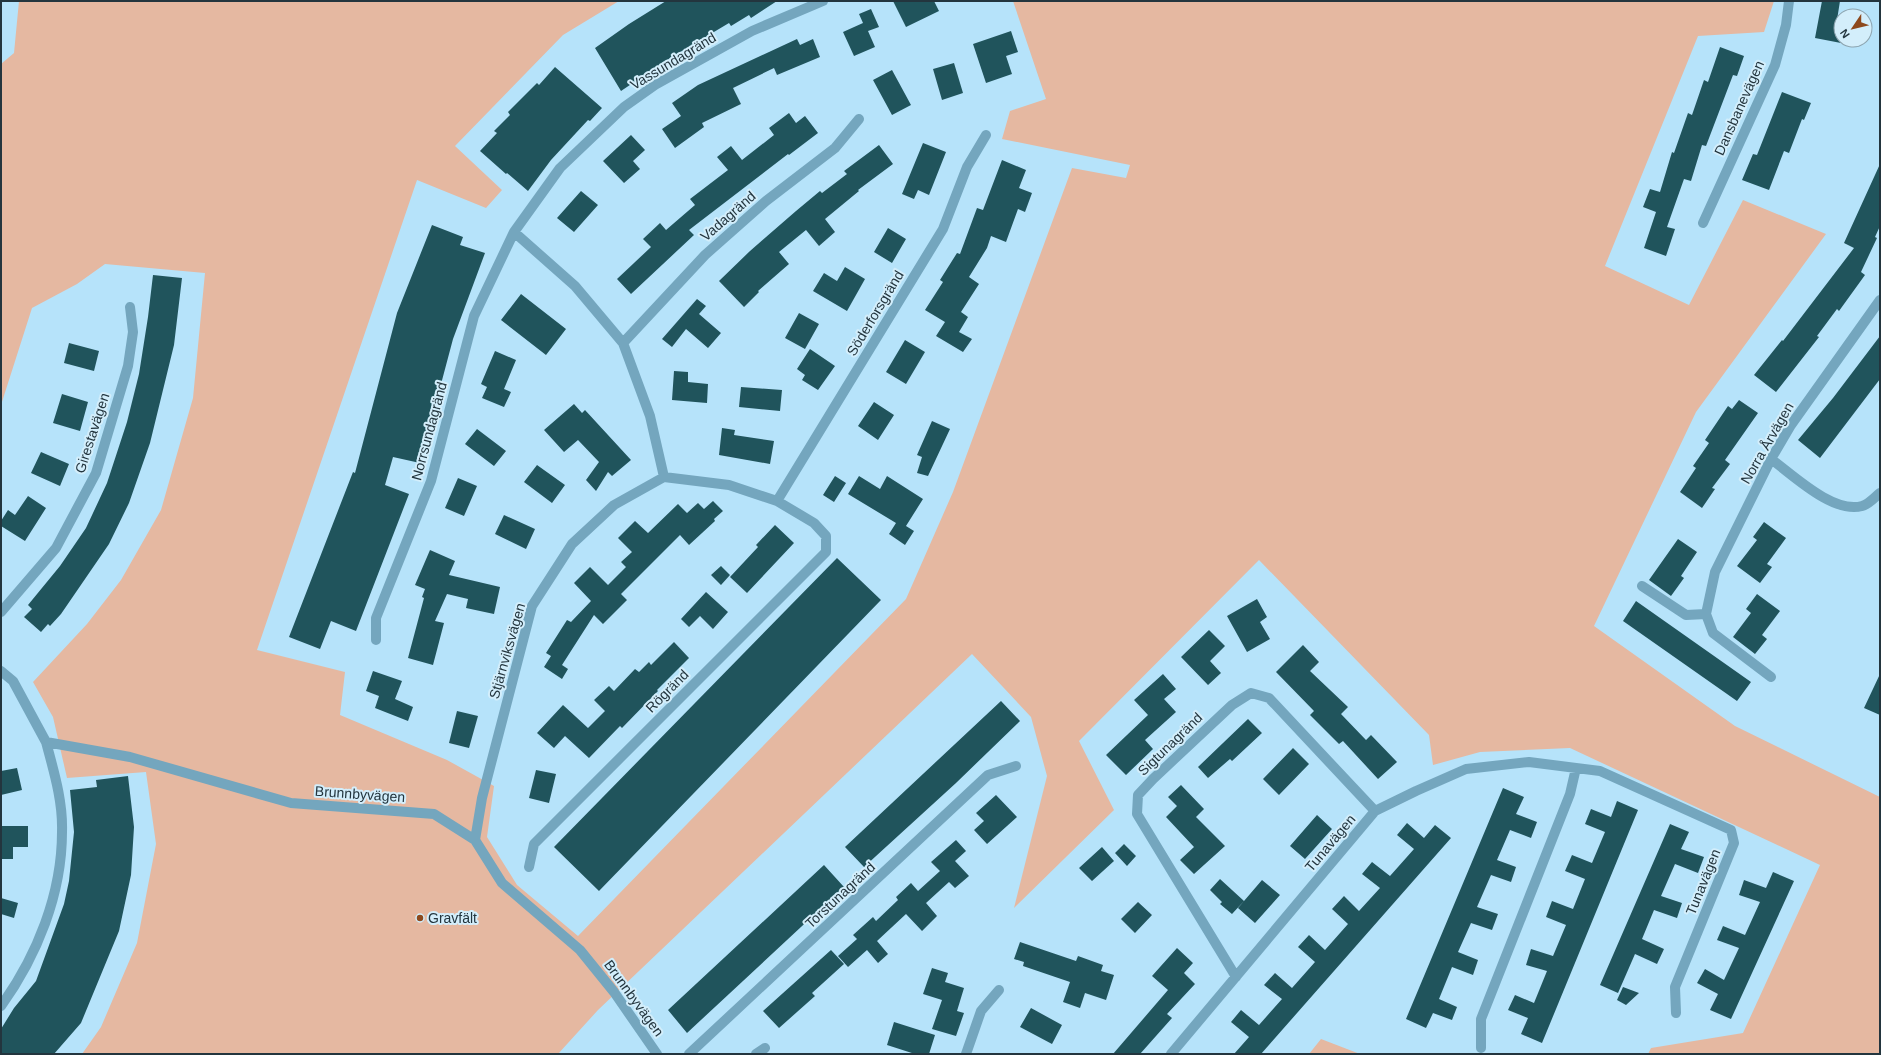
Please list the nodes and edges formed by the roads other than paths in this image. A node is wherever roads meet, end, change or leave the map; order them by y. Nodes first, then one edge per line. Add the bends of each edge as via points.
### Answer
1 (823, 1) edge
2 (1789, 1) edge
3 (859, 119) dead end
4 (986, 134) dead end
5 (1703, 223) dead end
6 (514, 232) junction
7 (1880, 300) edge
8 (130, 307) dead end
9 (623, 343) junction
10 (1771, 459) junction
11 (664, 477) junction
12 (1880, 493) edge
13 (777, 501) junction
14 (1642, 586) dead end
15 (1, 612) edge
16 (1706, 614) junction
17 (376, 640) dead end
18 (1, 671) edge
19 (1771, 677) dead end
20 (46, 742) junction
21 (1016, 766) dead end
22 (1576, 768) junction
23 (1375, 811) junction
24 (475, 840) junction
25 (529, 867) dead end
26 (1236, 977) junction
27 (999, 990) dead end
28 (1, 1006) edge
29 (1676, 1013) dead end
30 (765, 1048) dead end
31 (1481, 1048) dead end
32 (657, 1054) edge
33 (689, 1054) edge
34 (756, 1054) edge
35 (966, 1054) edge
36 (1171, 1054) edge

1 - 6 street, Vassundagränd via 752,31 655,85 624,107 560,168
2 - 5 street, Dansbanevägen via 1786,25 1775,65
3 - 9 street, Vadagränd via 835,148 766,201 705,255
4 - 13 street, Söderforsgränd via 967,167 943,229
6 - 9 street via 575,286
6 - 17 street, Norrsundagränd via 474,316 431,481 376,618
7 - 10 street, Norra Årvägen via 1791,425
8 - 15 street, Girestavägen via 133,332 128,366 96,473 56,548
9 - 11 street via 650,416
10 - 12 street via 1819,496 1839,505 1863,506
10 - 16 street, Norra Årvägen via 1715,572
11 - 13 street via 729,484
11 - 24 street, Stjärnviksvägen via 614,505 572,544 532,606 482,798
13 - 25 street, Rögränd via 814,523 826,536 826,552 534,844
14 - 16 street via 1686,615
16 - 19 street via 1713,633
18 - 20 street via 13,681
20 - 24 street, Brunnbyvägen via 130,757 291,804 434,814
20 - 28 street via 59,790 62,832 56,886 38,944
21 - 33 street, Torstunagränd via 988,776
22 - 23 street, Tunavägen via 1529,762 1466,769
22 - 29 street, Tunavägen via 1600,771 1731,830 1734,843 1675,987
22 - 31 street via 1570,794 1481,1019
23 - 26 street, Tunavägen
23 - 26 street, Sigtunagränd via 1269,698 1251,693 1232,705 1138,795 1137,814
24 - 32 street, Brunnbyvägen via 502,883 580,950 614,992
26 - 36 street, Tunavägen
27 - 35 street via 981,1011
30 - 34 street

